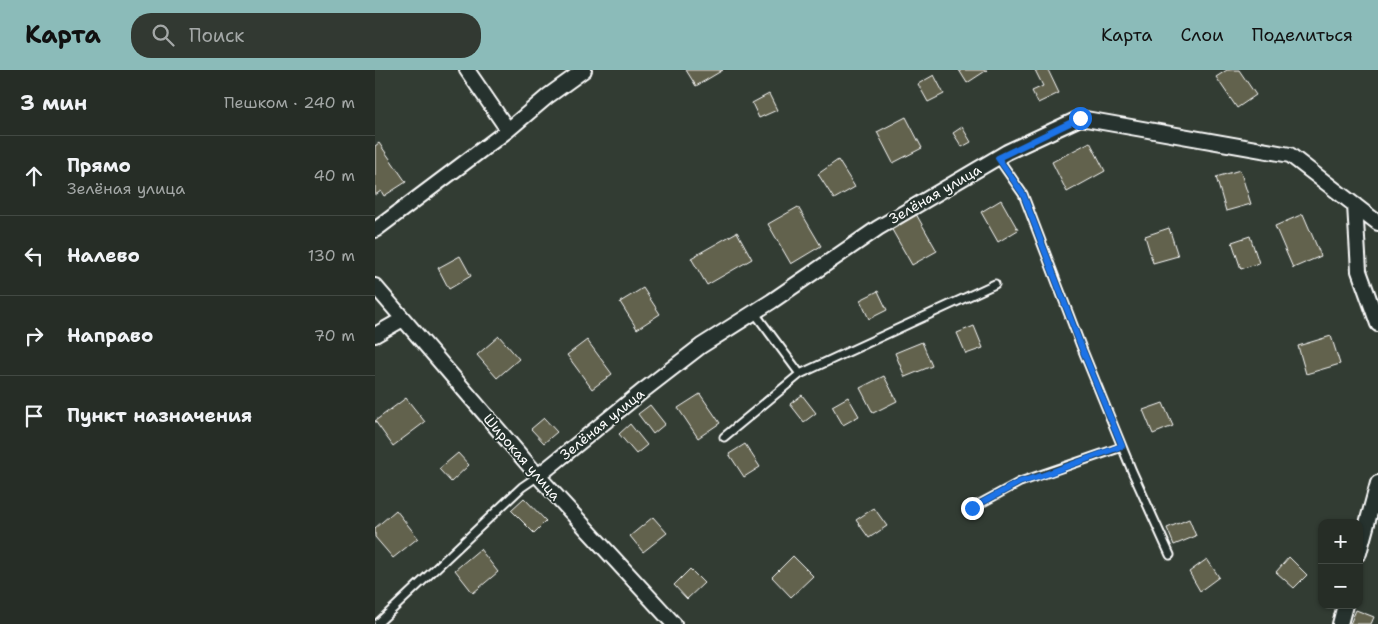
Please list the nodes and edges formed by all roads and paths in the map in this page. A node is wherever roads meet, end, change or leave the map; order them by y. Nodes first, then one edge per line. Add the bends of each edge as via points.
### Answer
1 (467, 70) edge
2 (584, 70) edge
3 (507, 130) junction
4 (998, 158) junction
5 (1355, 206) junction
6 (1378, 223) edge
7 (375, 230) edge
8 (995, 284) dead end
9 (375, 286) edge
10 (754, 312) junction
11 (403, 319) junction
12 (1378, 324) edge
13 (375, 335) edge
14 (800, 374) junction
15 (724, 437) dead end
16 (1122, 446) junction
17 (538, 476) junction
18 (1378, 483) edge
19 (972, 508) dead end
20 (1363, 538) edge
21 (1170, 555) dead end
22 (1344, 609) edge
23 (378, 623) edge
24 (674, 624) edge
25 (1340, 624) edge

1 - 3 street
2 - 3 street
3 - 7 street
4 - 5 street, Зелёная улица via 1080,118 1290,154
4 - 10 street, Зелёная улица via 878,228
4 - 16 lane via 1023,194
5 - 6 street, Зелёная улица
5 - 12 street via 1359,271
8 - 14 lane
9 - 11 street, Широкая улица
10 - 14 lane
10 - 17 street, Зелёная улица via 701,346
11 - 13 street
11 - 17 street, Широкая улица
14 - 15 lane
16 - 19 lane via 1020,482
16 - 21 lane
17 - 23 lane via 522,487
17 - 24 street, Широкая улица
18 - 20 street
22 - 25 street

